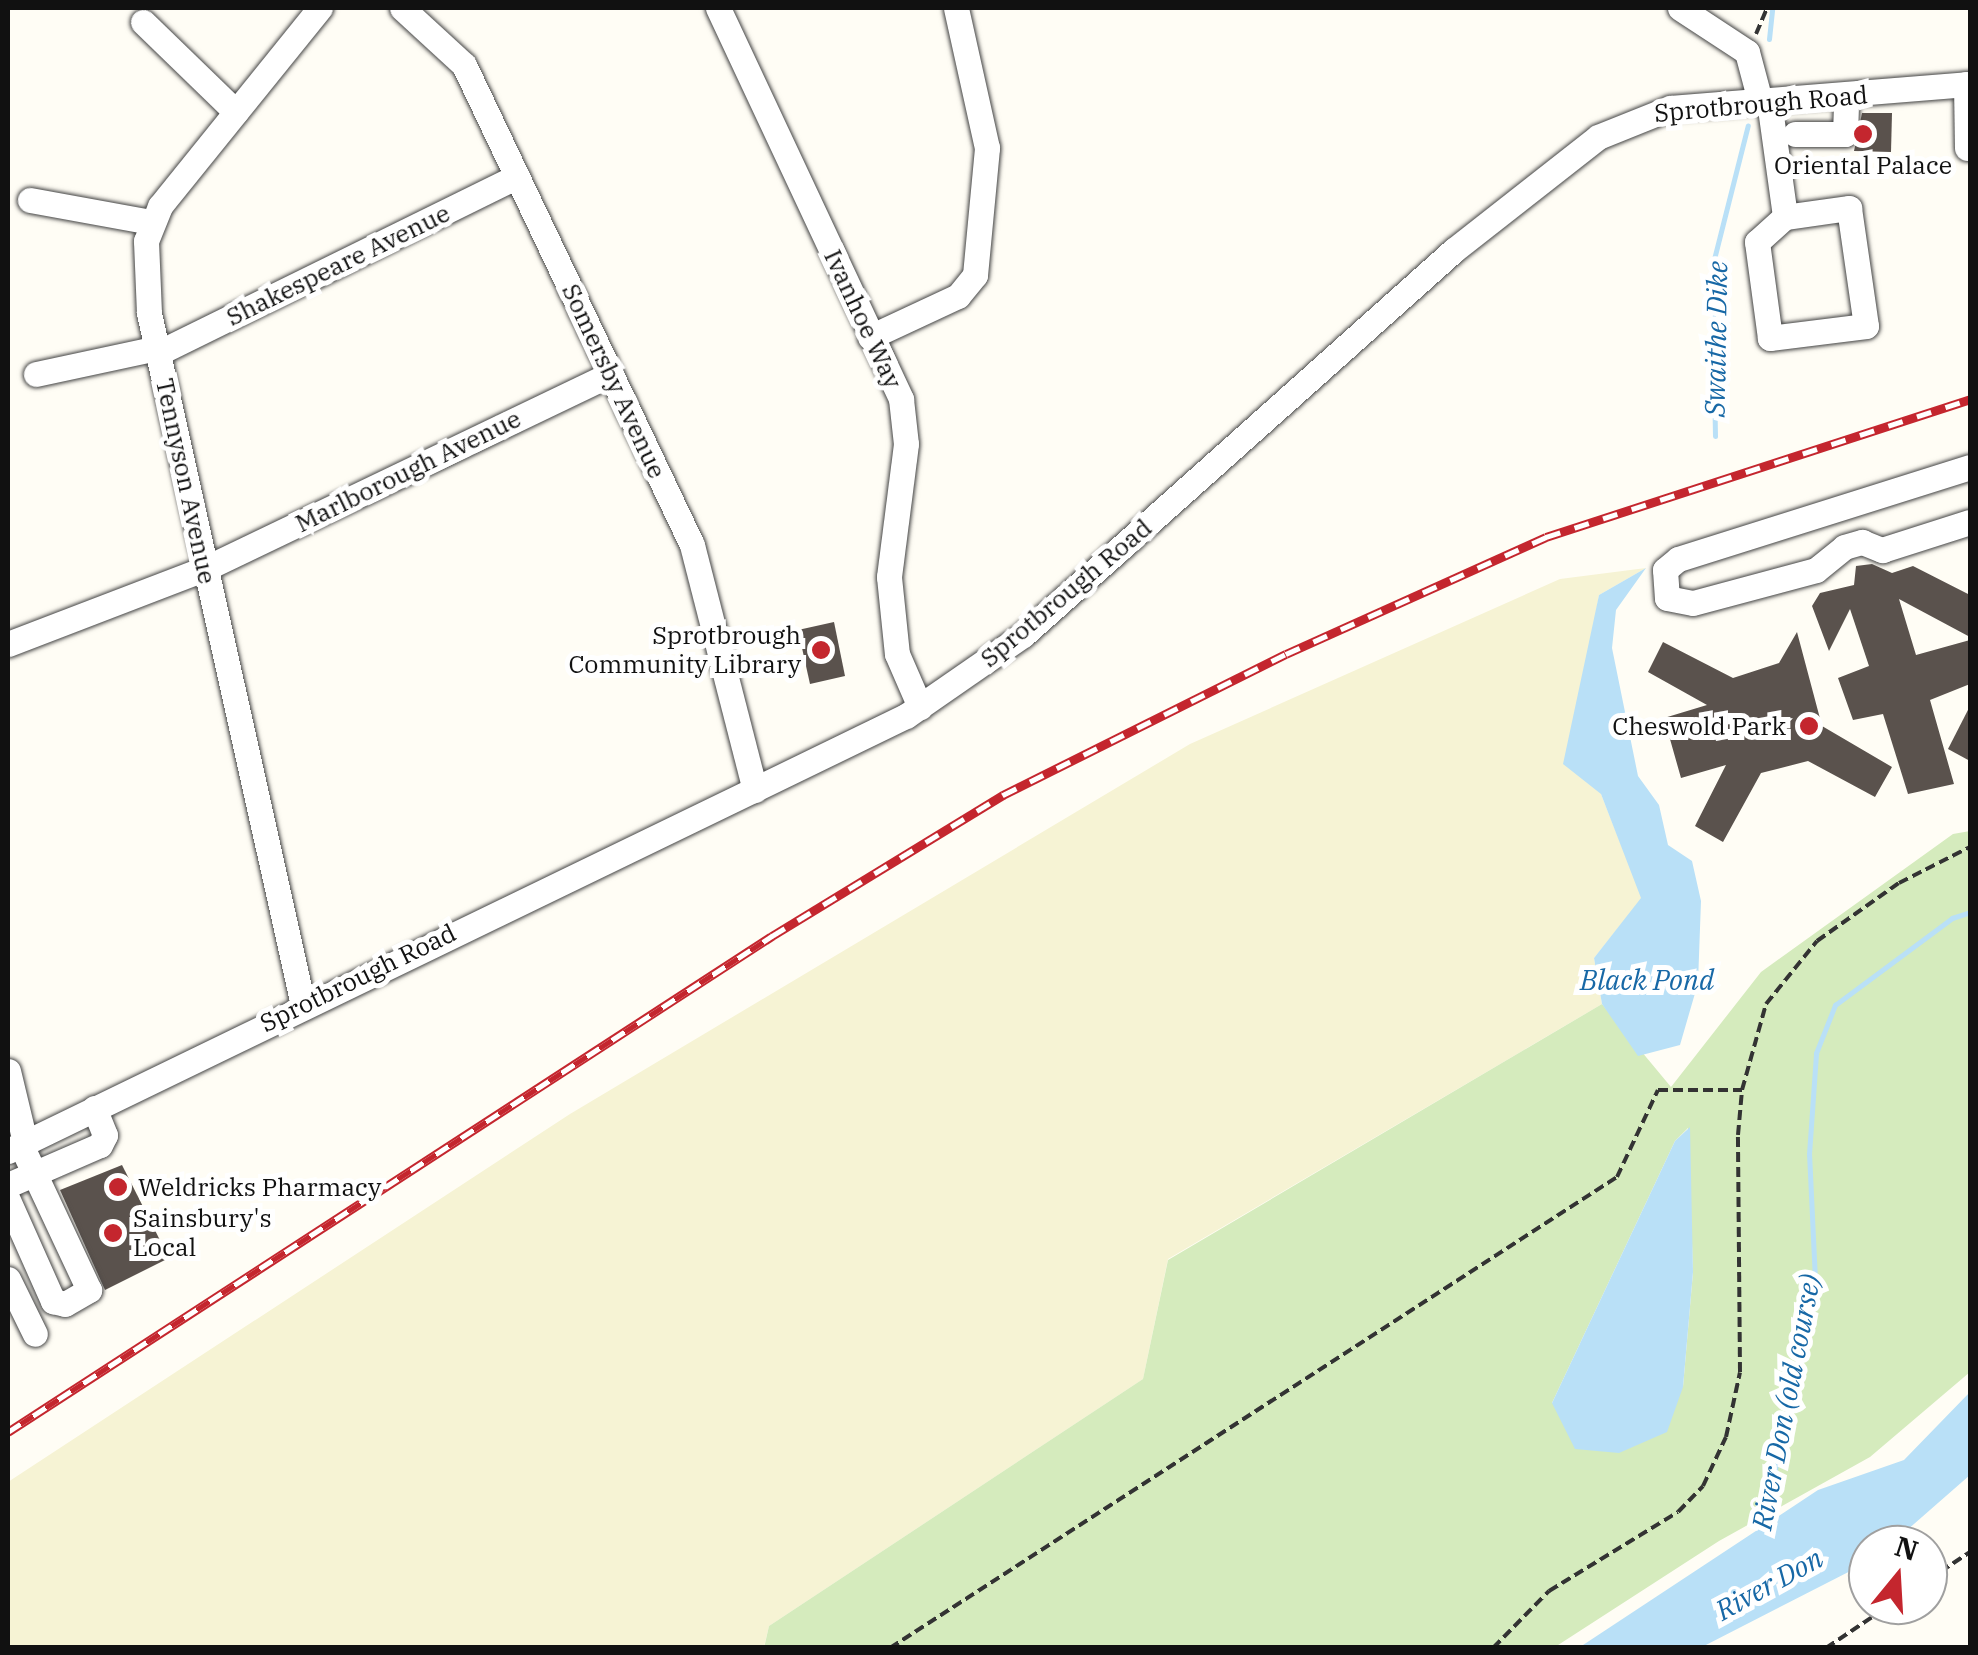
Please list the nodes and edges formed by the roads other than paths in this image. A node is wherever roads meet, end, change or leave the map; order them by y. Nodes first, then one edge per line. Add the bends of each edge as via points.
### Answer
1 (320, 8) edge
2 (402, 8) edge
3 (718, 8) edge
4 (956, 8) edge
5 (1680, 8) edge
6 (142, 22) dead end
7 (1968, 84) edge
8 (1846, 96) junction
9 (1765, 101) junction
10 (236, 112) junction
11 (1795, 134) dead end
12 (1967, 148) dead end
13 (518, 176) junction
14 (30, 200) dead end
15 (1785, 217) junction
16 (151, 222) junction
17 (870, 337) junction
18 (158, 350) junction
19 (36, 374) dead end
20 (611, 374) junction
21 (1970, 467) edge
22 (1845, 507) junction
23 (1970, 522) edge
24 (1855, 544) junction
25 (206, 568) junction
26 (8, 644) edge
27 (920, 707) junction
28 (755, 790) junction
29 (303, 1005) junction
30 (8, 1071) edge
31 (94, 1108) junction
32 (18, 1146) edge
33 (35, 1173) junction
34 (8, 1185) edge
35 (8, 1200) edge
36 (8, 1278) edge
37 (35, 1334) dead end

1 - 10 street
2 - 13 street, Somersby Avenue via 464,65
3 - 17 street, Ivanhoe Way
4 - 17 street via 987,148 975,275 958,296
5 - 9 street via 1747,52
6 - 10 street
7 - 8 street, Sprotbrough Road
7 - 12 street
8 - 9 street, Sprotbrough Road
8 - 11 street via 1846,134
9 - 15 street
9 - 27 street, Sprotbrough Road via 1670,108 1598,138 1454,250 1024,635
10 - 16 street
13 - 18 street, Shakespeare Avenue
13 - 20 street, Somersby Avenue
14 - 16 street
15 - 15 street via 1849,208 1866,326 1770,338 1757,242
16 - 18 street, Tennyson Avenue via 146,288
17 - 27 street, Ivanhoe Way via 906,422 888,577 896,654
18 - 19 street, Shakespeare Avenue
18 - 25 street, Tennyson Avenue
20 - 25 street, Marlborough Avenue
20 - 28 street, Somersby Avenue via 692,544
21 - 22 street
22 - 24 street
22 - 24 street via 1678,560 1666,570 1666,598 1693,603 1816,570
23 - 24 street via 1882,550
25 - 26 street, Marlborough Avenue
25 - 29 street, Tennyson Avenue
27 - 28 street, Sprotbrough Road
28 - 29 street, Sprotbrough Road
29 - 31 street, Sprotbrough Road
30 - 32 street
31 - 32 street, Sprotbrough Road
31 - 33 street via 104,1141
32 - 33 street
33 - 34 street
33 - 35 street via 89,1290 65,1304 54,1301
36 - 37 street

